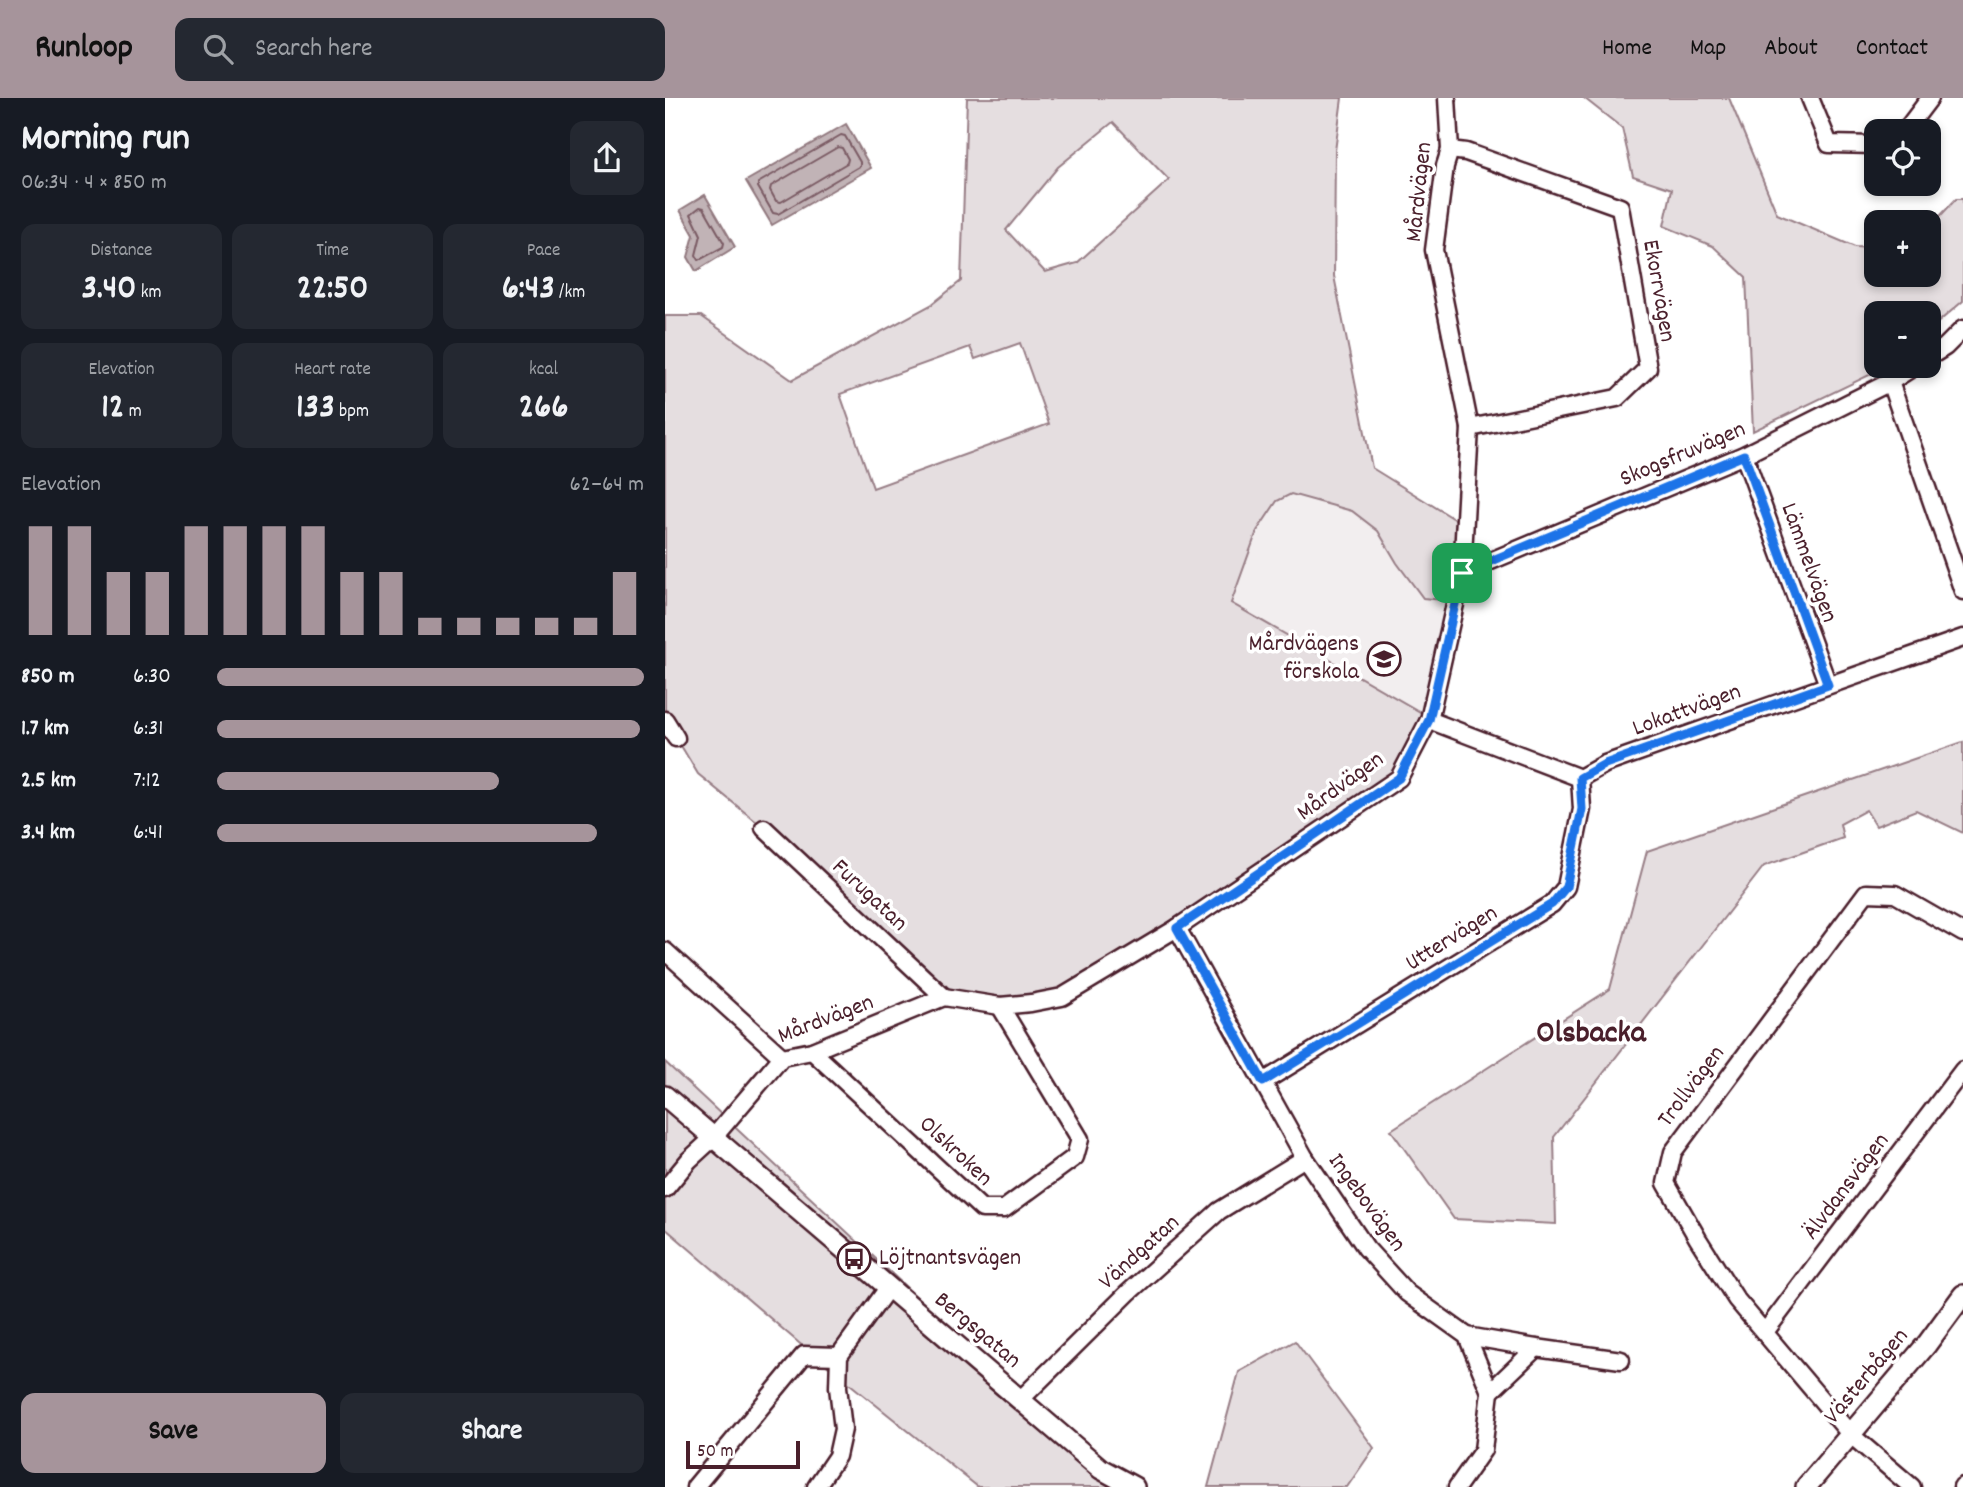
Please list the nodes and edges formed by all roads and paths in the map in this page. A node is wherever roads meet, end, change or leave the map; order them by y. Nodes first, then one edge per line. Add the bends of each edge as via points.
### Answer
1 (1447, 98) edge
2 (1810, 98) edge
3 (1930, 98) edge
4 (1914, 119) edge
5 (1864, 145) edge
6 (1450, 150) junction
7 (1963, 329) edge
8 (1941, 350) edge
9 (1896, 378) edge
10 (1890, 382) junction
11 (1470, 428) junction
12 (1744, 455) junction
13 (1462, 573) junction
14 (1963, 591) edge
15 (1963, 638) edge
16 (1828, 685) junction
17 (665, 720) edge
18 (1429, 720) junction
19 (676, 738) dead end
20 (1580, 778) junction
21 (764, 828) dead end
22 (1177, 928) junction
23 (1963, 933) edge
24 (665, 951) edge
25 (944, 997) junction
26 (1000, 1006) junction
27 (812, 1051) junction
28 (782, 1057) junction
29 (1963, 1070) edge
30 (1263, 1082) junction
31 (665, 1096) edge
32 (713, 1138) junction
33 (1305, 1158) junction
34 (665, 1189) edge
35 (888, 1288) junction
36 (1963, 1295) edge
37 (1765, 1332) junction
38 (1467, 1336) junction
39 (1536, 1348) junction
40 (839, 1356) junction
41 (1621, 1360) dead end
42 (1490, 1392) junction
43 (1020, 1400) junction
44 (1851, 1435) junction
45 (695, 1487) edge
46 (816, 1487) edge
47 (1134, 1487) edge
48 (1457, 1487) edge
49 (1806, 1487) edge
50 (1912, 1487) edge

1 - 6 street, Mårdvägen
2 - 5 street via 1829,144
3 - 4 street
6 - 11 street, Mårdvägen via 1434,250
6 - 11 street, Ekorrvägen via 1620,207 1648,368 1618,398
7 - 8 street
9 - 10 street, Skogsfruvägen
10 - 12 street, Skogsfruvägen
10 - 14 street
11 - 13 street, Mårdvägen
12 - 13 street, Skogsfruvägen
12 - 16 street, Lämmelvägen
13 - 18 street, Mårdvägen
15 - 16 street, Lokattvägen
16 - 20 street, Lokattvägen via 1605,764
17 - 19 street
18 - 20 street
18 - 22 street, Mårdvägen via 1399,778
20 - 30 street, Uttervägen via 1582,809 1566,887 1552,904
21 - 25 street, Furugatan
22 - 26 street, Mårdvägen via 1062,997
22 - 30 street, Ingebovägen
23 - 37 street, Trollvägen via 1895,894 1866,893 1672,1152 1667,1182 1736,1299
24 - 28 street
25 - 26 street, Mårdvägen
25 - 27 street, Mårdvägen
26 - 27 street, Olskroken via 1080,1139 1075,1157 1004,1209 982,1209
27 - 28 street, Mårdvägen
28 - 32 street, Mårdvägen
29 - 37 street, Älvdansvägen
30 - 33 street, Ingebovägen
31 - 32 street, Bergsgatan
32 - 34 street, Mårdvägen
32 - 35 street, Bergsgatan
33 - 38 street, Ingebovägen via 1382,1266 1407,1293
33 - 43 street, Vändgatan via 1219,1212 1128,1293
35 - 40 street
35 - 43 street, Bergsgatan
36 - 44 street, Västerbågen
37 - 44 street, Trollvägen
38 - 39 street
38 - 42 street
39 - 41 street
39 - 42 street
40 - 45 street via 804,1355
40 - 46 street via 843,1430 837,1456
42 - 48 street via 1483,1450
43 - 47 street, Bergsgatan via 1101,1469
44 - 49 street, Västerbågen
44 - 50 street, Trollvägen

